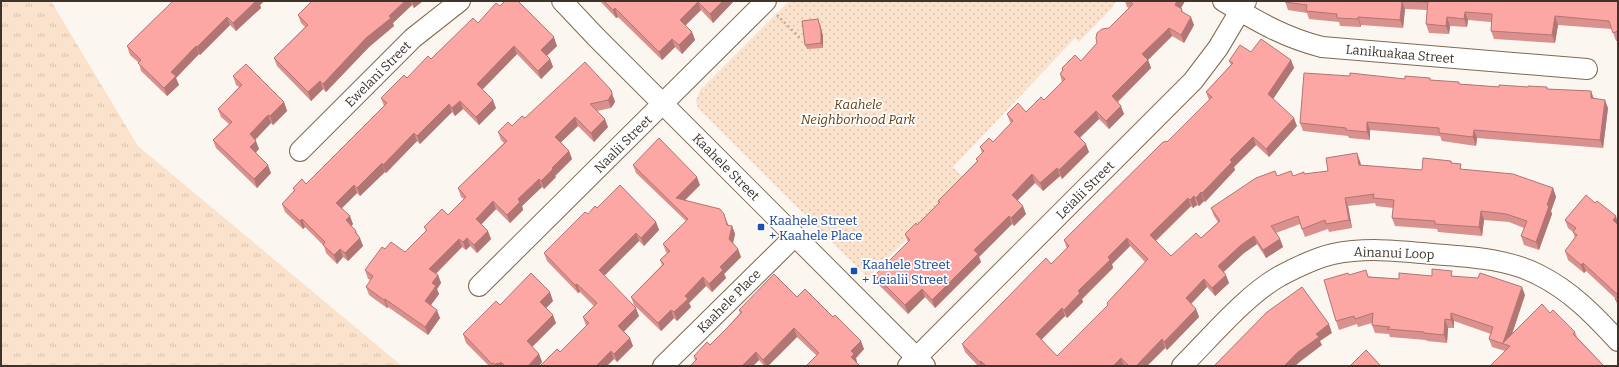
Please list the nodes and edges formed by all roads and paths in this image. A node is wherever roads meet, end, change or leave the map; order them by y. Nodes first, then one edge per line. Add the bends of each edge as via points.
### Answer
1 (460, 1) edge
2 (562, 1) edge
3 (1223, 1) edge
4 (1243, 6) edge
5 (770, 7) edge
6 (800, 38) dead end
7 (1587, 69) dead end
8 (663, 104) junction
9 (300, 151) dead end
10 (795, 236) junction
11 (479, 286) dead end
12 (1618, 341) edge
13 (917, 363) edge
14 (663, 366) edge
15 (1182, 366) edge

1 - 9 street, Ewelani Street via 413,38
2 - 8 street, Kaahele Street
3 - 4 street, Lanikuakaa Street
4 - 7 street, Lanikuakaa Street via 1275,31 1322,47
4 - 13 street, Leialii Street via 1218,48 1193,81
5 - 6 path
5 - 8 street, Naalii Street
8 - 10 street, Kaahele Street
8 - 11 street, Naalii Street
10 - 13 street, Kaahele Street
10 - 14 street, Kaahele Place
12 - 15 street, Ainanui Loop via 1568,292 1524,268 1478,258 1362,250 1326,256 1279,277 1248,300

